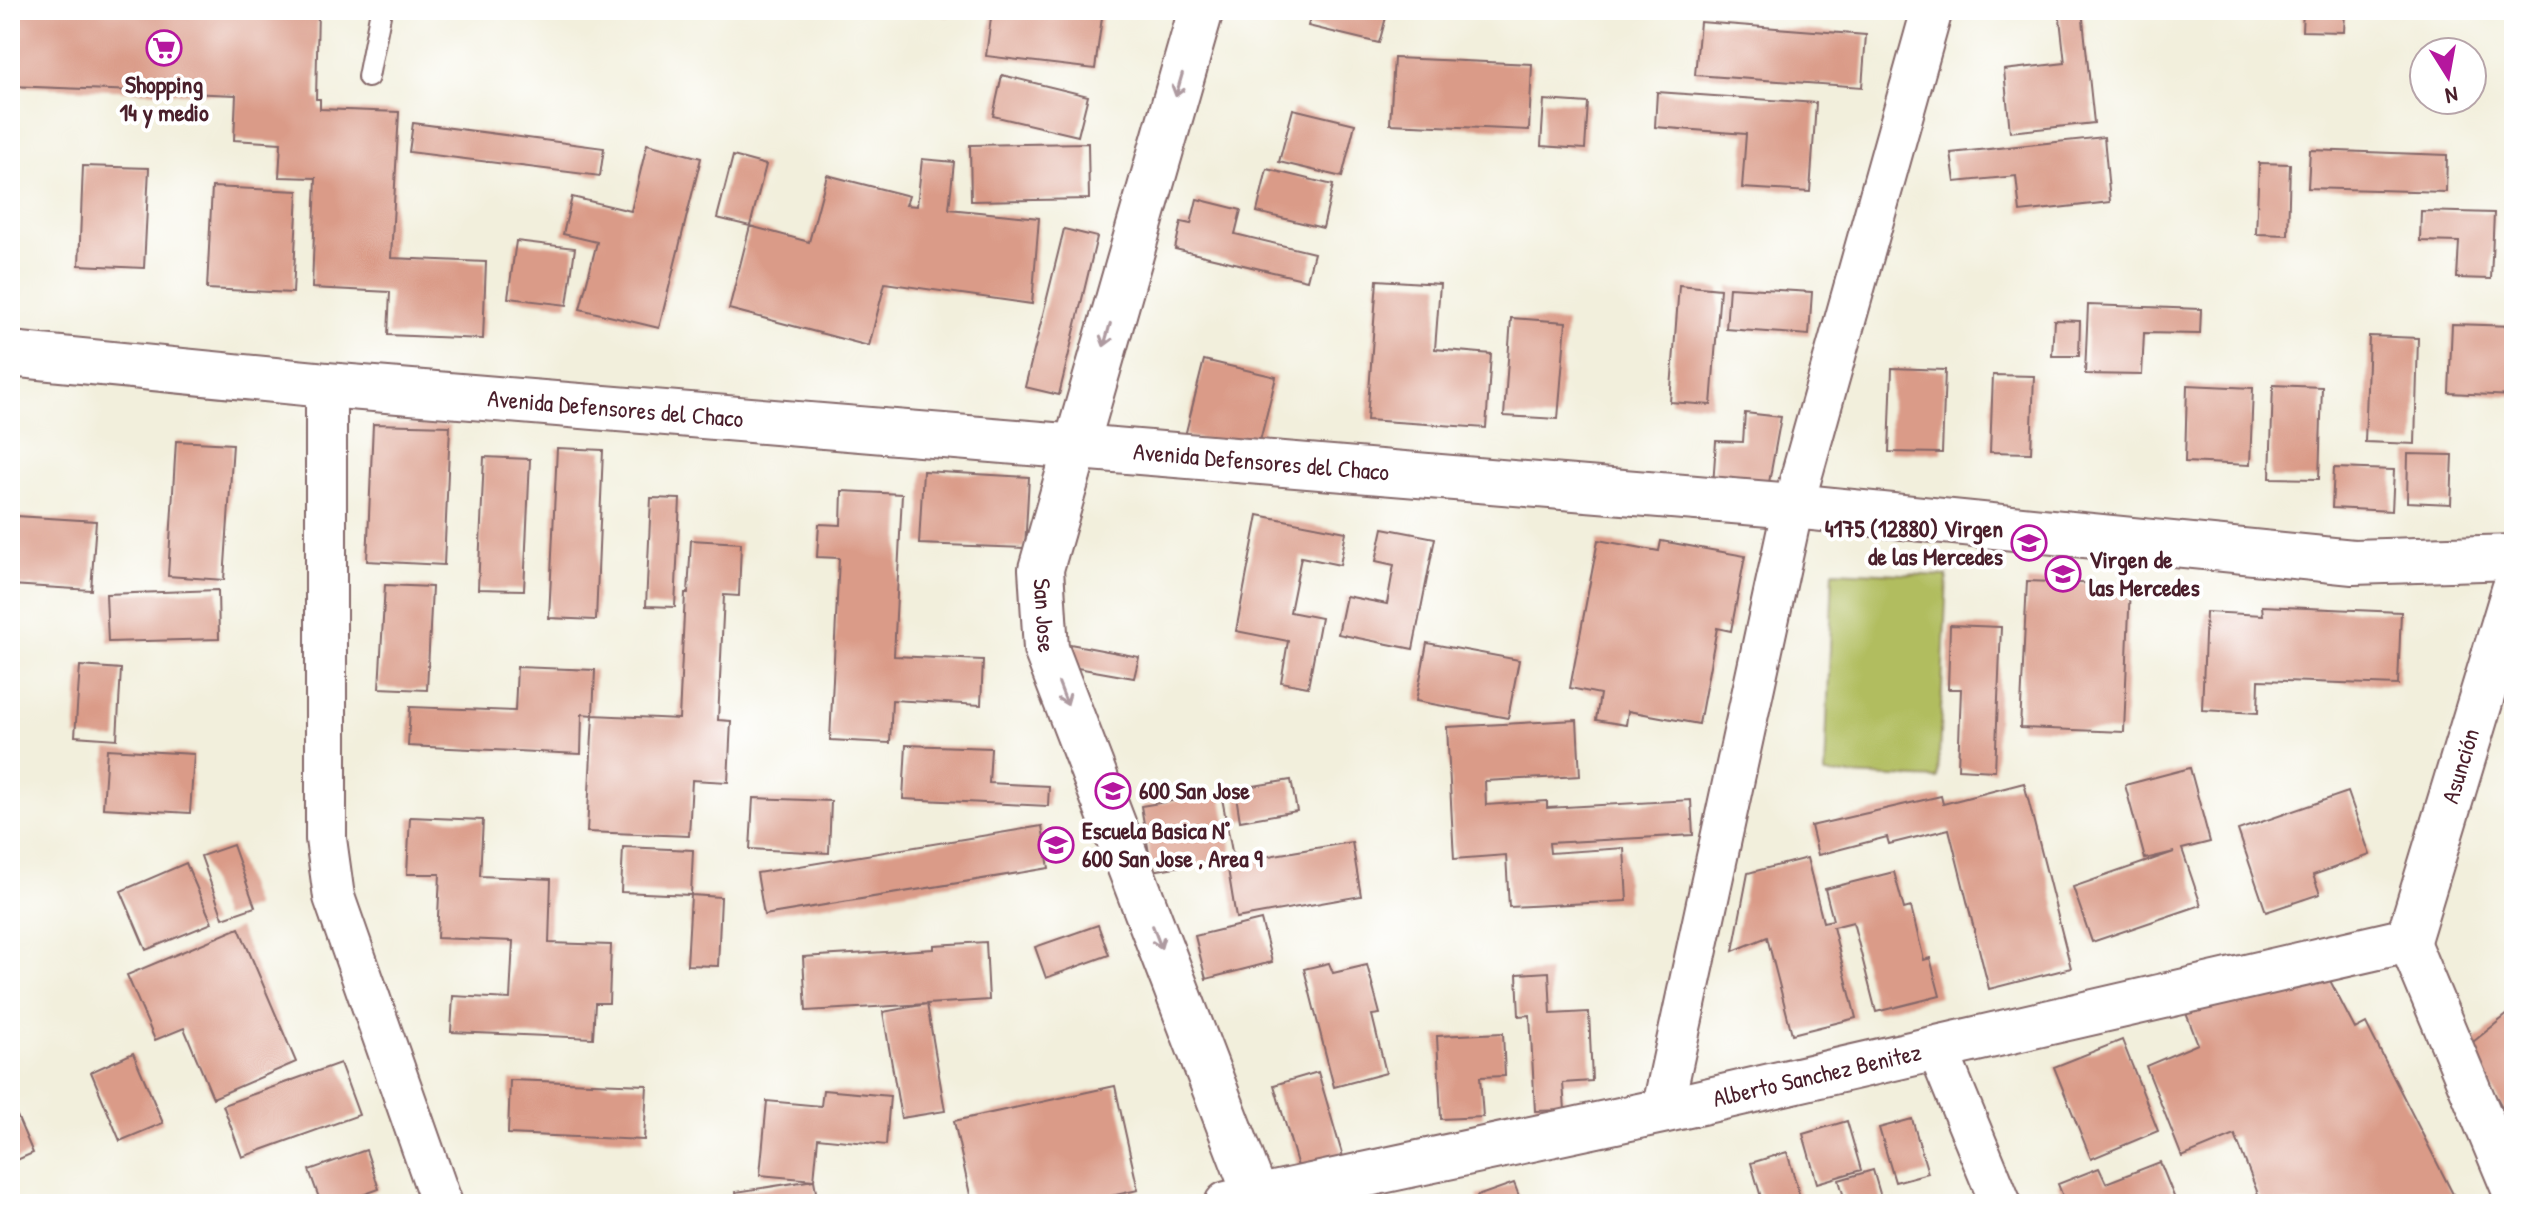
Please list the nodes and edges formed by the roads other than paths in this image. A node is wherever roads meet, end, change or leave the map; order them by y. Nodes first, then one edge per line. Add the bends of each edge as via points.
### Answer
1 (381, 10) edge
2 (1201, 10) edge
3 (1932, 10) edge
4 (368, 77) dead end
5 (10, 354) edge
6 (326, 385) junction
7 (1074, 447) junction
8 (1793, 506) junction
9 (2514, 557) edge
10 (2514, 590) edge
11 (2408, 940) junction
12 (1937, 1048) junction
13 (1662, 1111) junction
14 (2514, 1194) edge
15 (1248, 1202) edge
16 (442, 1204) edge
17 (2001, 1204) edge

1 - 4 lane
2 -> 7 street, San Jose
3 - 8 street
5 - 6 street, Avenida Defensores del Chaco
6 - 7 street, Avenida Defensores del Chaco
6 - 16 street via 326,839 334,897
7 - 8 street, Avenida Defensores del Chaco
7 -> 15 street, San Jose via 1041,569 1046,649
8 - 9 street, Avenida Defensores del Chaco via 2353,562
8 - 13 street
10 - 11 street, Asunción
11 - 12 street, Alberto Sanchez Benitez
11 - 14 street
12 - 13 street, Alberto Sanchez Benitez
12 - 17 street
13 - 15 street, Alberto Sanchez Benitez

